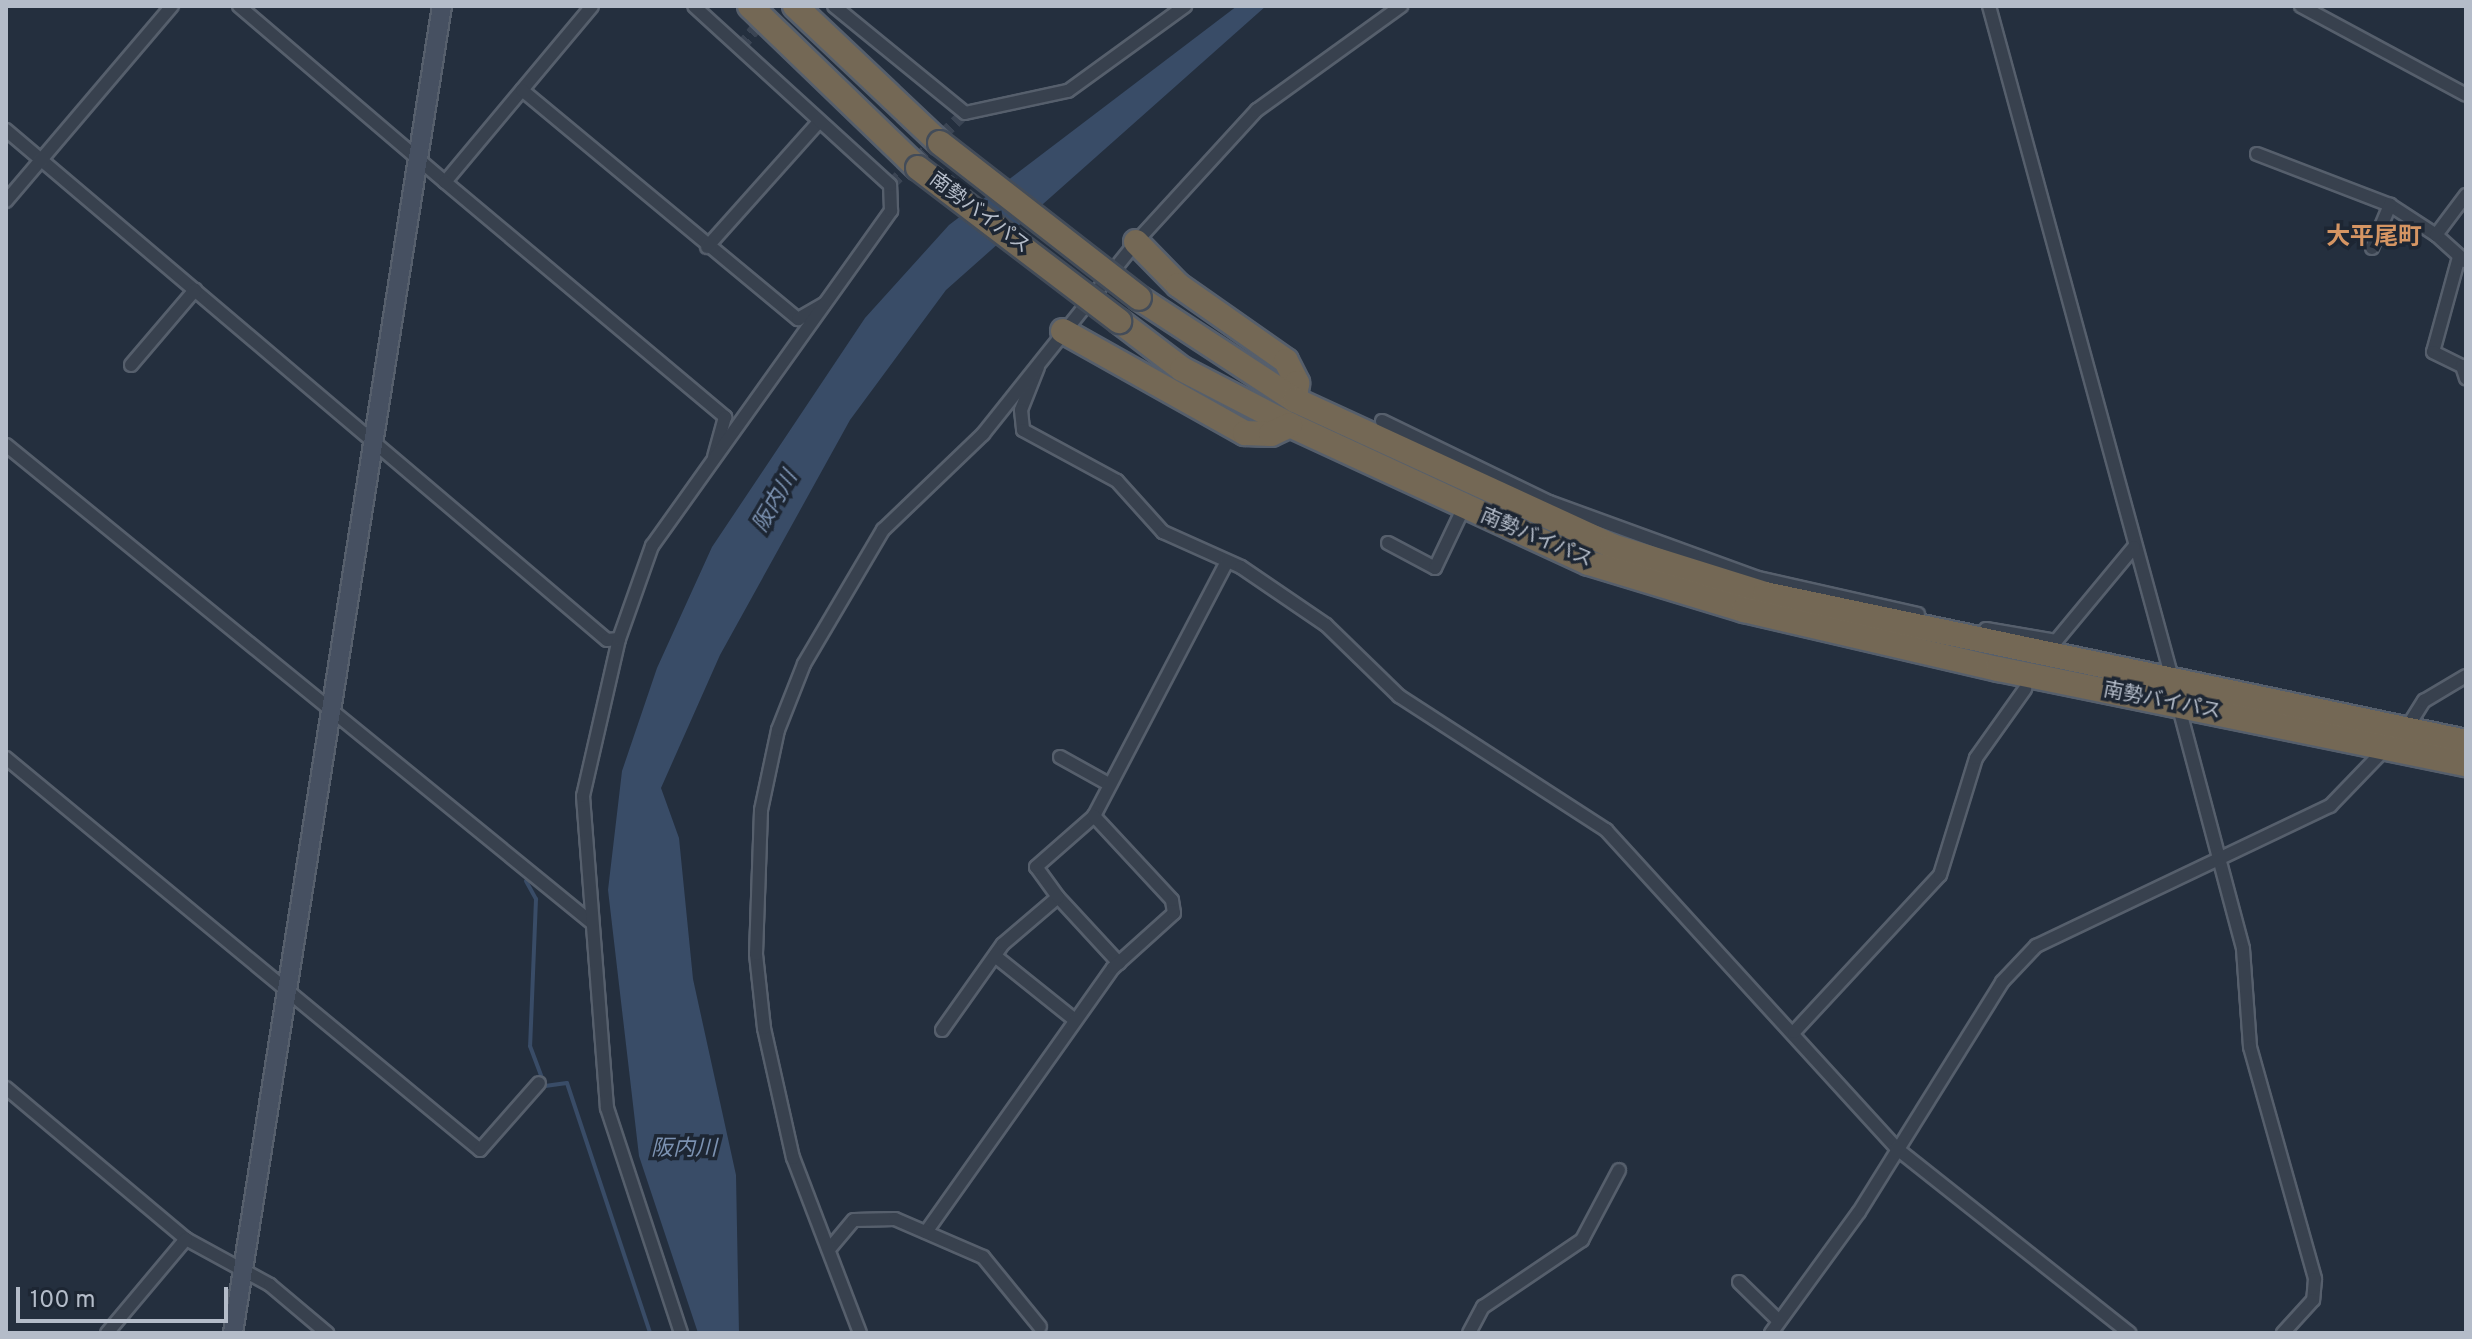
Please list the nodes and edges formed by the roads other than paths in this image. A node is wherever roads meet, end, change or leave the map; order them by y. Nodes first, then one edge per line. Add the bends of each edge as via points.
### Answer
1 (172, 6) edge
2 (239, 6) edge
3 (442, 6) edge
4 (592, 6) edge
5 (694, 6) edge
6 (750, 6) edge
7 (795, 6) edge
8 (834, 6) edge
9 (1185, 6) edge
10 (1401, 6) edge
11 (1989, 6) edge
12 (2301, 6) edge
13 (522, 90) junction
14 (2466, 95) edge
15 (817, 124) junction
16 (6, 130) edge
17 (2257, 154) dead end
18 (41, 159) junction
19 (418, 160) junction
20 (445, 182) junction
21 (2466, 195) edge
22 (6, 201) edge
23 (2390, 205) junction
24 (2436, 235) junction
25 (1136, 242) junction
26 (707, 247) junction
27 (2372, 248) dead end
28 (2462, 259) edge
29 (195, 290) junction
30 (830, 300) junction
31 (1063, 331) junction
32 (1038, 364) junction
33 (131, 365) dead end
34 (2466, 378) edge
35 (1295, 400) junction
36 (1382, 421) dead end
37 (1290, 425) junction
38 (374, 440) junction
39 (6, 445) edge
40 (712, 464) junction
41 (1464, 507) junction
42 (1388, 543) dead end
43 (2134, 547) junction
44 (1226, 563) junction
45 (619, 639) junction
46 (2466, 676) edge
47 (2025, 689) dead end
48 (2175, 693) junction
49 (332, 710) junction
50 (2406, 730) junction
51 (2466, 742) edge
52 (2386, 748) junction
53 (1060, 757) dead end
54 (6, 758) edge
55 (2466, 764) edge
56 (1107, 783) junction
57 (1094, 816) junction
58 (2217, 856) junction
59 (1058, 897) junction
60 (592, 923) junction
61 (995, 956) junction
62 (1119, 963) junction
63 (289, 996) junction
64 (1075, 1020) junction
65 (942, 1030) dead end
66 (1794, 1032) junction
67 (539, 1083) dead end
68 (6, 1088) edge
69 (1896, 1148) junction
70 (1619, 1170) dead end
71 (926, 1232) junction
72 (186, 1239) junction
73 (831, 1247) junction
74 (243, 1270) junction
75 (1739, 1282) dead end
76 (1779, 1321) junction
77 (1040, 1327) dead end
78 (107, 1333) edge
79 (233, 1333) edge
80 (327, 1333) edge
81 (681, 1333) edge
82 (860, 1333) edge
83 (1469, 1333) edge
84 (1771, 1333) edge
85 (2129, 1333) edge
86 (2283, 1333) edge

1 - 18 street
2 - 19 street
3 - 19 street
4 - 13 street
5 - 15 street
6 - 37 highway, 南勢バイパス, bridge via 918,168 1182,369
7 - 35 highway, 南勢バイパス, bridge via 940,143 1139,298
8 - 9 street via 965,113 1068,91
10 - 25 street via 1257,110
11 - 43 street
12 - 14 street
13 - 20 street
13 - 26 street
15 - 26 street
15 - 30 street via 890,185 891,211
16 - 18 street
17 - 23 street
18 - 22 street
18 - 29 street
19 - 20 street
19 - 38 street
20 - 40 street via 725,417
21 - 24 street
23 - 24 street
23 - 27 street
24 - 28 street
25 - 31 street
25 - 35 highway via 1178,285 1286,361 1297,383
26 - 30 street via 798,319
28 - 34 street via 2433,352 2462,366
29 - 33 street
29 - 38 street
30 - 40 street
31 - 32 street
31 - 37 highway via 1245,433 1271,434
32 - 44 street via 1021,410 1023,430 1117,481 1163,532
32 - 73 street via 983,434 883,530 804,664 778,730 756,868 759,983 793,1158
35 - 48 highway, 南勢バイパス via 1612,546 1765,594
36 - 43 street via 1549,502 1758,578 2056,641
37 - 41 highway, 南勢バイパス
38 - 45 street via 607,640
38 - 49 street via 336,643
39 - 49 street
40 - 45 street via 652,546
41 - 42 street via 1435,568
41 - 48 highway, 南勢バイパス via 1589,563 1744,610
43 - 48 street
44 - 56 street
44 - 66 street via 1326,625 1399,696 1606,830
45 - 60 street via 583,796
46 - 50 street via 2424,701
47 - 66 street via 1976,758 1940,875
48 - 50 highway, 南勢バイパス
48 - 52 highway, 南勢バイパス
48 - 58 street
49 - 60 street
49 - 63 street
50 - 51 highway, 南勢バイパス
50 - 52 street
52 - 55 highway, 南勢バイパス
52 - 58 street via 2330,806
53 - 56 street
54 - 63 street
56 - 57 street
57 - 59 street via 1036,867
57 - 62 street via 1172,900 1174,913
58 - 69 street via 2036,946 2002,982
58 - 86 street via 2243,949 2250,1047 2315,1279 2313,1300
59 - 61 street
59 - 62 street
60 - 81 street via 607,1108
61 - 64 street
61 - 65 street
62 - 64 street
63 - 67 street via 480,1150
63 - 74 street
64 - 71 street
66 - 69 street
68 - 72 street
69 - 76 street
69 - 85 street
70 - 83 street via 1582,1240 1483,1307
71 - 73 street via 895,1219 854,1220
71 - 77 street via 983,1257
72 - 74 street
72 - 78 street
73 - 82 street
74 - 79 street
74 - 80 street
75 - 76 street
76 - 84 street

